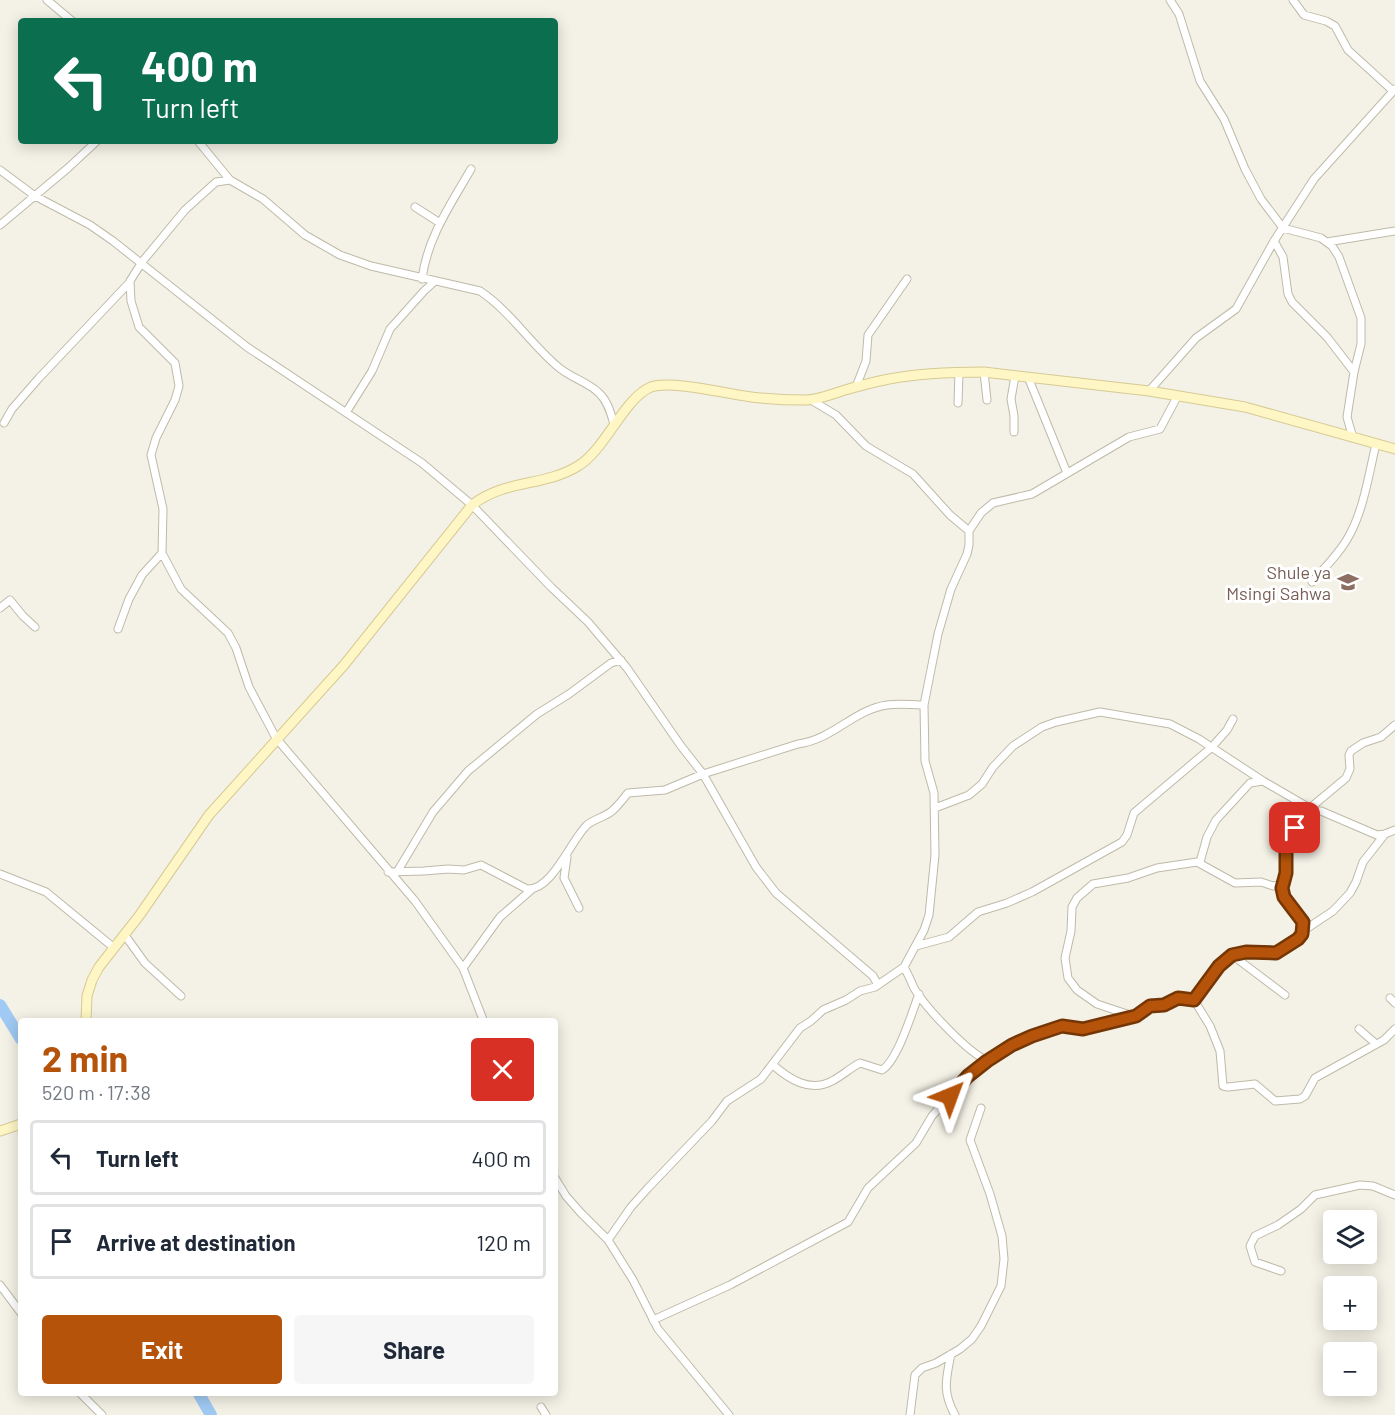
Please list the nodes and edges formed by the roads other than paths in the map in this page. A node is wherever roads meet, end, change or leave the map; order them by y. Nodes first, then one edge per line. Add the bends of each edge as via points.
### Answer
1 (47, 0) edge
2 (1170, 0) edge
3 (1293, 0) edge
4 (68, 18) edge
5 (1394, 90) edge
6 (94, 144) edge
7 (200, 144) edge
8 (471, 169) dead end
9 (0, 170) edge
10 (230, 180) junction
11 (35, 196) junction
12 (415, 207) dead end
13 (440, 223) junction
14 (0, 225) edge
15 (1283, 228) junction
16 (1395, 231) edge
17 (1274, 242) junction
18 (1327, 242) junction
19 (142, 262) junction
20 (422, 279) junction
21 (907, 279) dead end
22 (434, 282) junction
23 (129, 283) junction
24 (959, 372) junction
25 (984, 372) junction
26 (1354, 372) junction
27 (1015, 376) junction
28 (1028, 377) junction
29 (856, 387) junction
30 (1149, 391) junction
31 (1177, 397) junction
32 (811, 400) junction
33 (987, 400) dead end
34 (958, 403) dead end
35 (346, 411) junction
36 (4, 423) dead end
37 (614, 424) junction
38 (1014, 432) dead end
39 (1353, 438) junction
40 (1376, 444) junction
41 (1395, 449) edge
42 (1067, 473) junction
43 (472, 505) junction
44 (969, 531) junction
45 (162, 553) junction
46 (1311, 582) dead end
47 (0, 608) edge
48 (35, 627) dead end
49 (118, 630) dead end
50 (621, 660) junction
51 (924, 705) junction
52 (1233, 719) dead end
53 (1395, 725) edge
54 (276, 738) junction
55 (1212, 747) junction
56 (704, 774) junction
57 (1263, 781) junction
58 (935, 808) junction
59 (1311, 809) junction
60 (1395, 830) edge
61 (1385, 834) junction
62 (568, 854) junction
63 (1200, 862) junction
64 (388, 872) junction
65 (397, 872) junction
66 (0, 874) edge
67 (1283, 884) junction
68 (532, 890) junction
69 (579, 908) dead end
70 (1303, 931) junction
71 (124, 934) junction
72 (916, 946) junction
73 (113, 947) junction
74 (1232, 955) junction
75 (904, 967) junction
76 (463, 969) junction
77 (878, 985) junction
78 (919, 994) junction
79 (1285, 995) dead end
80 (182, 996) dead end
81 (1194, 1000) junction
82 (1130, 1016) junction
83 (85, 1018) edge
84 (482, 1018) edge
85 (1359, 1029) dead end
86 (1395, 1029) edge
87 (1376, 1044) junction
88 (987, 1061) junction
89 (773, 1065) junction
90 (981, 1108) dead end
91 (18, 1125) edge
92 (0, 1131) edge
93 (558, 1182) edge
94 (1395, 1195) edge
95 (608, 1240) junction
96 (1281, 1271) dead end
97 (0, 1285) edge
98 (18, 1300) edge
99 (13, 1303) junction
100 (18, 1309) edge
101 (652, 1320) junction
102 (951, 1354) junction
103 (83, 1396) edge
104 (541, 1407) dead end
105 (102, 1415) edge
106 (546, 1415) edge
107 (729, 1415) edge
108 (910, 1415) edge
109 (955, 1415) edge

1 - 4 street
2 - 15 street via 1179,14 1200,81 1224,119 1261,199
3 - 5 street via 1304,15 1335,26 1348,50
5 - 15 street via 1322,170
6 - 11 street
7 - 10 street
8 - 13 street
9 - 11 street
10 - 19 street via 211,185
10 - 20 street via 263,199 305,235 340,255
11 - 14 street
11 - 19 street via 90,225
12 - 13 street
13 - 20 street
15 - 17 street
15 - 18 street
16 - 18 street
17 - 26 street via 1283,257 1292,302
17 - 30 street via 1236,309 1196,338
18 - 26 street via 1339,257 1361,318 1361,344
19 - 23 street
19 - 35 street via 247,347
20 - 22 street
21 - 29 street via 868,335 866,361
22 - 35 street via 390,329 372,371
22 - 37 street via 486,295 556,365 598,392 606,401
23 - 36 street via 39,378
23 - 45 street via 130,301 139,327 175,363 179,386 151,455 163,509
24 - 25 main road
24 - 29 main road
24 - 34 street
25 - 27 main road
25 - 33 street
26 - 39 street via 1347,417
27 - 28 main road
27 - 38 street via 1011,396
28 - 30 main road
28 - 42 street
29 - 32 main road
30 - 31 main road
31 - 39 main road via 1245,407
31 - 42 street via 1160,429 1129,437
32 - 37 main road via 660,386 642,393
32 - 44 street via 836,415 866,446 913,474
35 - 43 street via 423,463
37 - 43 main road via 599,447 579,466 553,477 499,489
39 - 40 main road
40 - 41 main road
40 - 46 street via 1350,534
42 - 44 street via 1032,494 993,503
43 - 50 street
43 - 54 main road via 344,665
44 - 51 street via 967,554 951,589 938,634
45 - 49 street via 142,575
45 - 54 street via 181,589 228,633 249,687
47 - 48 street via 10,600
50 - 56 street
50 - 65 street via 537,714 468,771 433,812
51 - 56 street via 876,708 823,738
51 - 58 street via 925,761
52 - 55 street
53 - 59 street via 1381,737 1351,750 1346,778
54 - 64 street
54 - 71 main road via 209,815
55 - 57 street
55 - 58 street via 1170,724 1110,713 1090,714 1042,727 1013,746 969,795
55 - 72 street via 1134,813 1122,842 1032,892 978,912 949,937
56 - 62 street via 665,790 628,793 611,812 588,824
56 - 77 street via 764,879 873,976
57 - 59 street
57 - 63 street via 1250,783 1216,820
58 - 72 street via 932,904
59 - 61 street via 1368,832
59 - 67 street via 1295,828 1286,848
60 - 61 street
61 - 70 street via 1363,862 1350,893 1334,911
62 - 68 street via 548,879
62 - 69 street via 564,878
63 - 67 street via 1235,883
63 - 82 street via 1093,884 1072,906 1065,958 1068,978 1088,999
64 - 65 street
64 - 76 street via 421,909
65 - 68 street via 464,870 481,865
66 - 73 street via 46,892
67 - 70 street via 1284,897 1303,922
68 - 76 street via 501,916
70 - 74 street via 1298,939 1276,953
71 - 73 main road
71 - 80 street via 145,963
72 - 75 street
73 - 83 main road via 92,980
74 - 79 street
74 - 81 street
75 - 77 street
75 - 78 street
76 - 84 street
77 - 89 street via 823,1010 800,1028
78 - 88 street via 970,1050
78 - 89 street via 904,1035 888,1067 882,1070 860,1063 833,1081 815,1085 795,1082
81 - 82 street via 1178,998
81 - 87 street via 1220,1051 1223,1086 1255,1084 1275,1101 1300,1099 1315,1078
82 - 88 street via 1083,1029 1065,1025 1015,1043
85 - 87 street
86 - 87 street
88 - 101 street via 963,1081 932,1116 915,1143 868,1188 848,1222 730,1285
89 - 95 street via 759,1081 727,1101 631,1207
90 - 102 street via 970,1140 1002,1236 1002,1279 999,1293 976,1335
91 - 92 main road
93 - 95 street
94 - 96 street via 1360,1185 1311,1198 1278,1225 1257,1234 1250,1246 1256,1262
95 - 101 street
97 - 99 street
98 - 99 street
99 - 100 street
101 - 107 street
102 - 108 street via 915,1375
102 - 109 street via 945,1386
103 - 105 street
104 - 106 street

